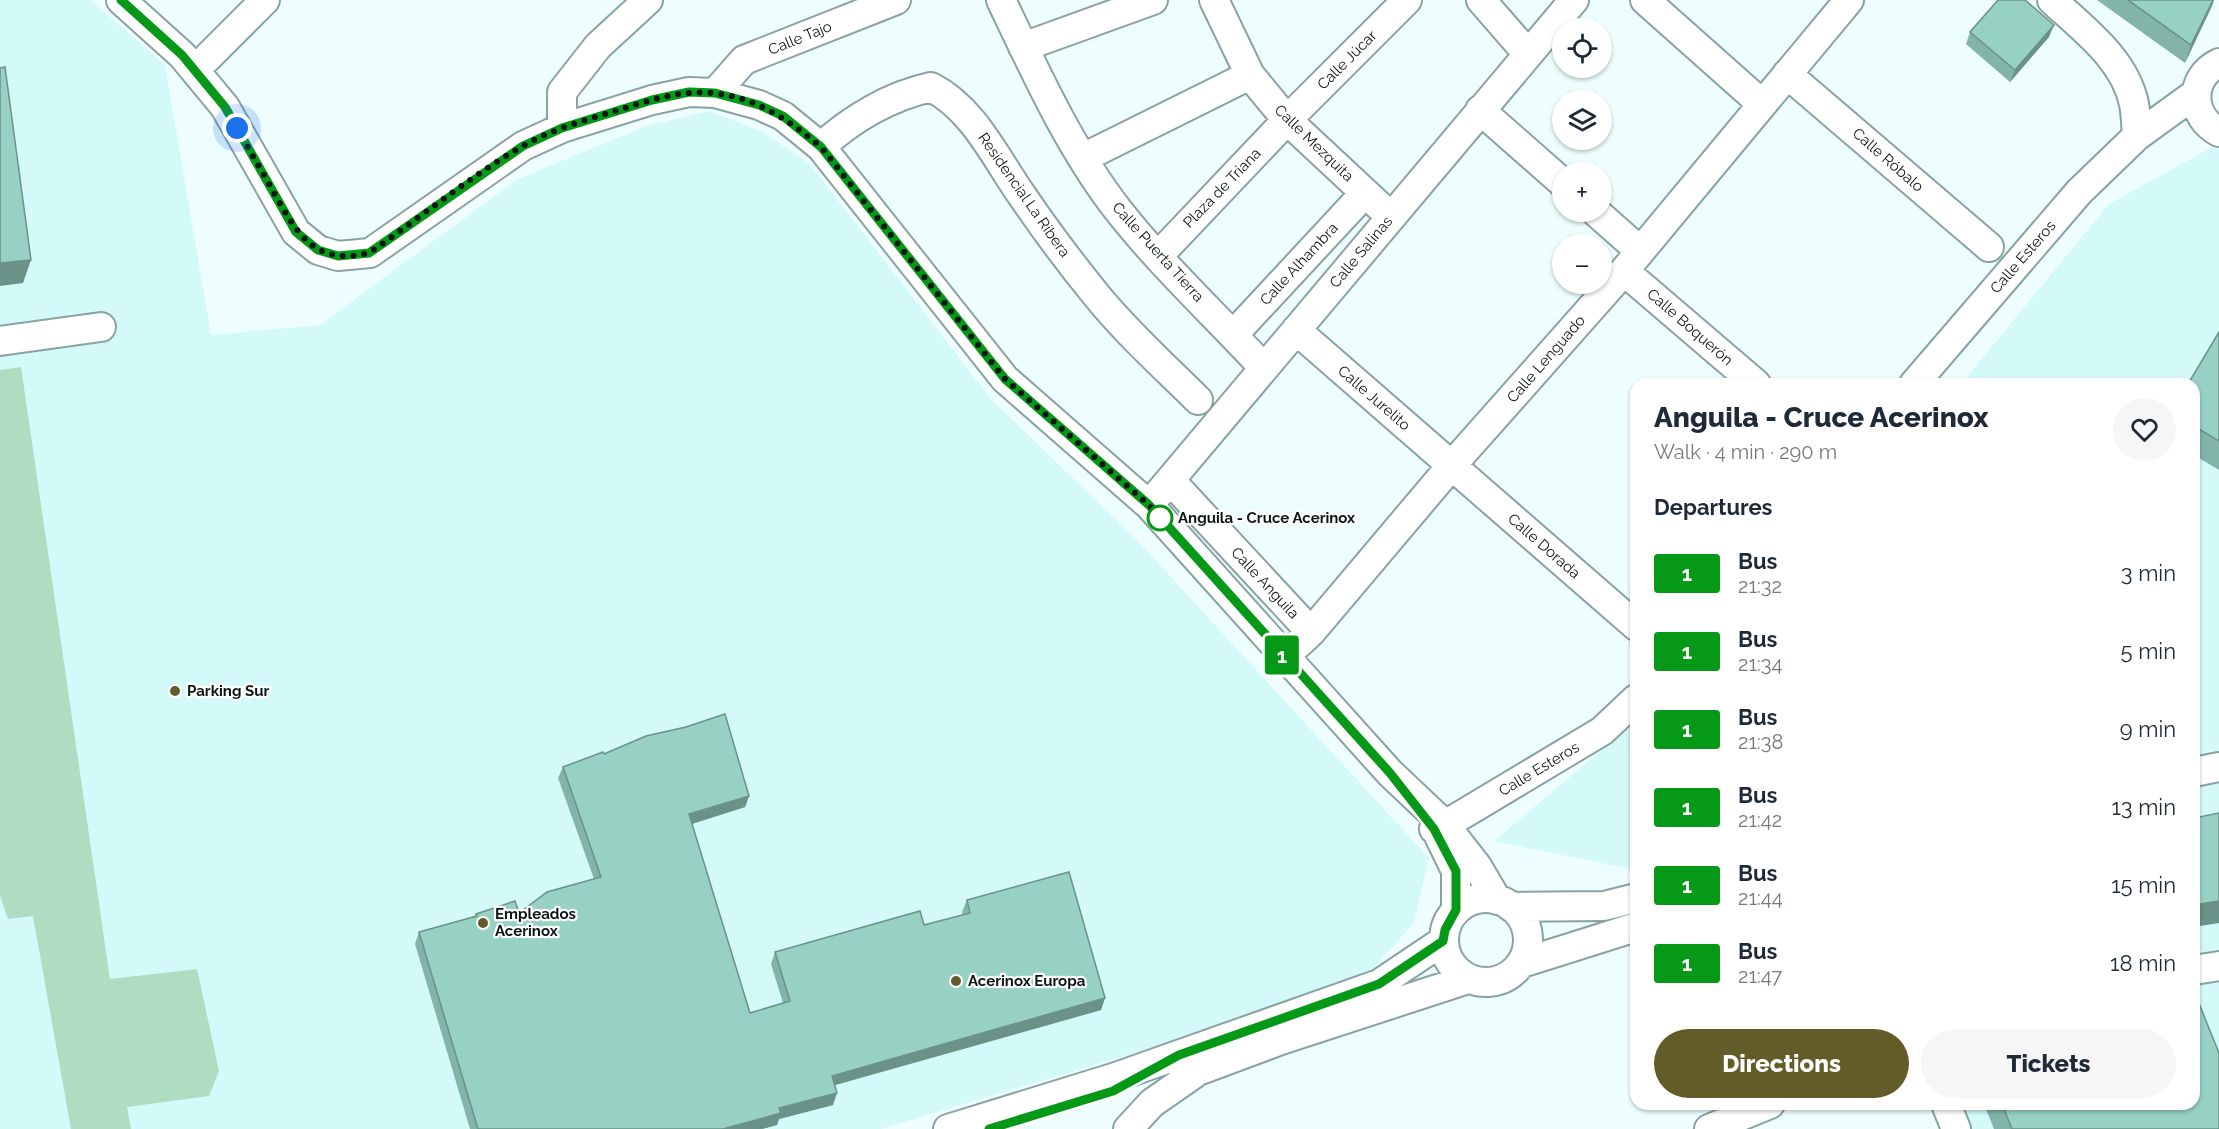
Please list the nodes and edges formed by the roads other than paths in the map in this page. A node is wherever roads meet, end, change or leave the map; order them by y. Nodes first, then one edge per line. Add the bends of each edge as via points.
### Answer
1 (121, 0) edge
2 (265, 0) edge
3 (648, 0) edge
4 (897, 0) edge
5 (1001, 0) edge
6 (1153, 0) edge
7 (1214, 0) edge
8 (1407, 0) edge
9 (1481, 0) edge
10 (1574, 0) edge
11 (1646, 0) edge
12 (1849, 0) edge
13 (2052, 0) edge
14 (1023, 47) junction
15 (1528, 54) junction
16 (2219, 63) edge
17 (195, 70) junction
18 (1787, 74) junction
19 (1250, 75) junction
20 (715, 93) junction
21 (2195, 94) junction
22 (1762, 104) junction
23 (1480, 110) junction
24 (1287, 120) junction
25 (2212, 127) edge
26 (562, 128) junction
27 (2137, 136) junction
28 (821, 147) junction
29 (1083, 158) junction
30 (1552, 173) edge
31 (1365, 193) junction
32 (1390, 216) junction
33 (1603, 222) edge
34 (1989, 247) dead end
35 (1158, 256) junction
36 (1632, 261) junction
37 (101, 327) dead end
38 (1296, 330) junction
39 (1233, 335) junction
40 (0, 341) edge
41 (1263, 367) junction
42 (1750, 378) edge
43 (1919, 378) edge
44 (1198, 400) dead end
45 (1452, 465) junction
46 (1170, 480) junction
47 (1149, 505) junction
48 (1630, 621) edge
49 (1311, 632) junction
50 (1284, 657) junction
51 (1630, 705) edge
52 (2219, 753) edge
53 (2200, 755) edge
54 (2219, 767) edge
55 (2200, 771) edge
56 (1439, 827) junction
57 (1630, 900) edge
58 (1504, 903) junction
59 (1456, 910) junction
60 (1630, 929) edge
61 (1443, 941) junction
62 (1522, 963) junction
63 (1468, 979) junction
64 (1179, 1055) junction
65 (1755, 1110) edge
66 (1948, 1110) edge
67 (948, 1129) edge
68 (990, 1129) edge
69 (1128, 1129) edge
70 (1709, 1129) edge
71 (1956, 1129) edge

1 - 17 street
2 - 17 street
3 - 26 street via 598,46 562,92
4 - 20 street, Calle Tajo via 744,60
5 - 14 street, Calle Puerta Tierra
6 - 14 street
7 - 19 street, Calle Mezquita
8 - 24 street, Calle Júcar
9 - 15 street
10 - 15 street, Calle Salinas
11 - 22 street
12 - 18 street, Calle Lenguado
13 - 27 street via 2107,52 2123,76 2134,103
14 - 29 street, Calle Puerta Tierra
15 - 23 street, Calle Salinas
16 - 21 street via 2201,78
17 - 26 street via 225,107 296,232 318,250 338,256 369,253 523,146
18 - 22 street, Calle Lenguado
18 - 34 street, Calle Róbalo
19 - 24 street, Calle Mezquita
19 - 29 street
20 - 26 street via 689,92 652,100
20 - 28 street via 783,116
21 - 25 street via 2197,108
21 - 27 street, Calle Esteros
22 - 36 street, Calle Lenguado
23 - 30 street
23 - 32 street, Calle Salinas
24 - 31 street, Calle Mezquita
24 - 35 street, Plaza de Triana
25 - 27 street
27 - 43 street, Calle Esteros via 2079,192
28 - 44 street, Residencial La Ribera via 857,118 913,91 931,87 959,108 981,134 1102,302
28 - 47 street via 1005,379
29 - 35 street, Calle Puerta Tierra via 1118,209
31 - 32 street, Calle Mezquita
31 - 39 street, Calle Alhambra
32 - 38 street, Calle Salinas
33 - 36 street, Calle Boquerón
35 - 39 street, Calle Puerta Tierra
36 - 42 street, Calle Boquerón
36 - 45 street, Calle Lenguado
37 - 40 street
38 - 41 street, Calle Salinas
38 - 45 street, Calle Jurelito
39 - 41 street, Calle Puerta Tierra
41 - 46 street, Calle Salinas
45 - 48 street, Calle Dorada
45 - 49 street, Calle Lenguado
46 - 47 street, Calle Salinas
46 - 49 street, Calle Anguila
47 - 50 street
49 - 50 street, Calle Lenguado
50 - 56 street
51 - 56 street, Calle Esteros via 1602,731
52 - 53 street
54 - 55 street
56 - 58 street via 1477,866
56 - 59 street via 1456,871
57 - 58 street via 1604,906
58 - 59 street via 1475,899
58 - 62 street via 1519,914 1527,933
59 - 61 street
60 - 62 street
61 - 63 street via 1450,964
61 - 64 street via 1379,984
62 - 63 street via 1498,981 1480,983
63 - 69 street via 1198,1071 1152,1103
64 - 67 street
64 - 68 street via 1113,1091
65 - 70 street
66 - 71 street

